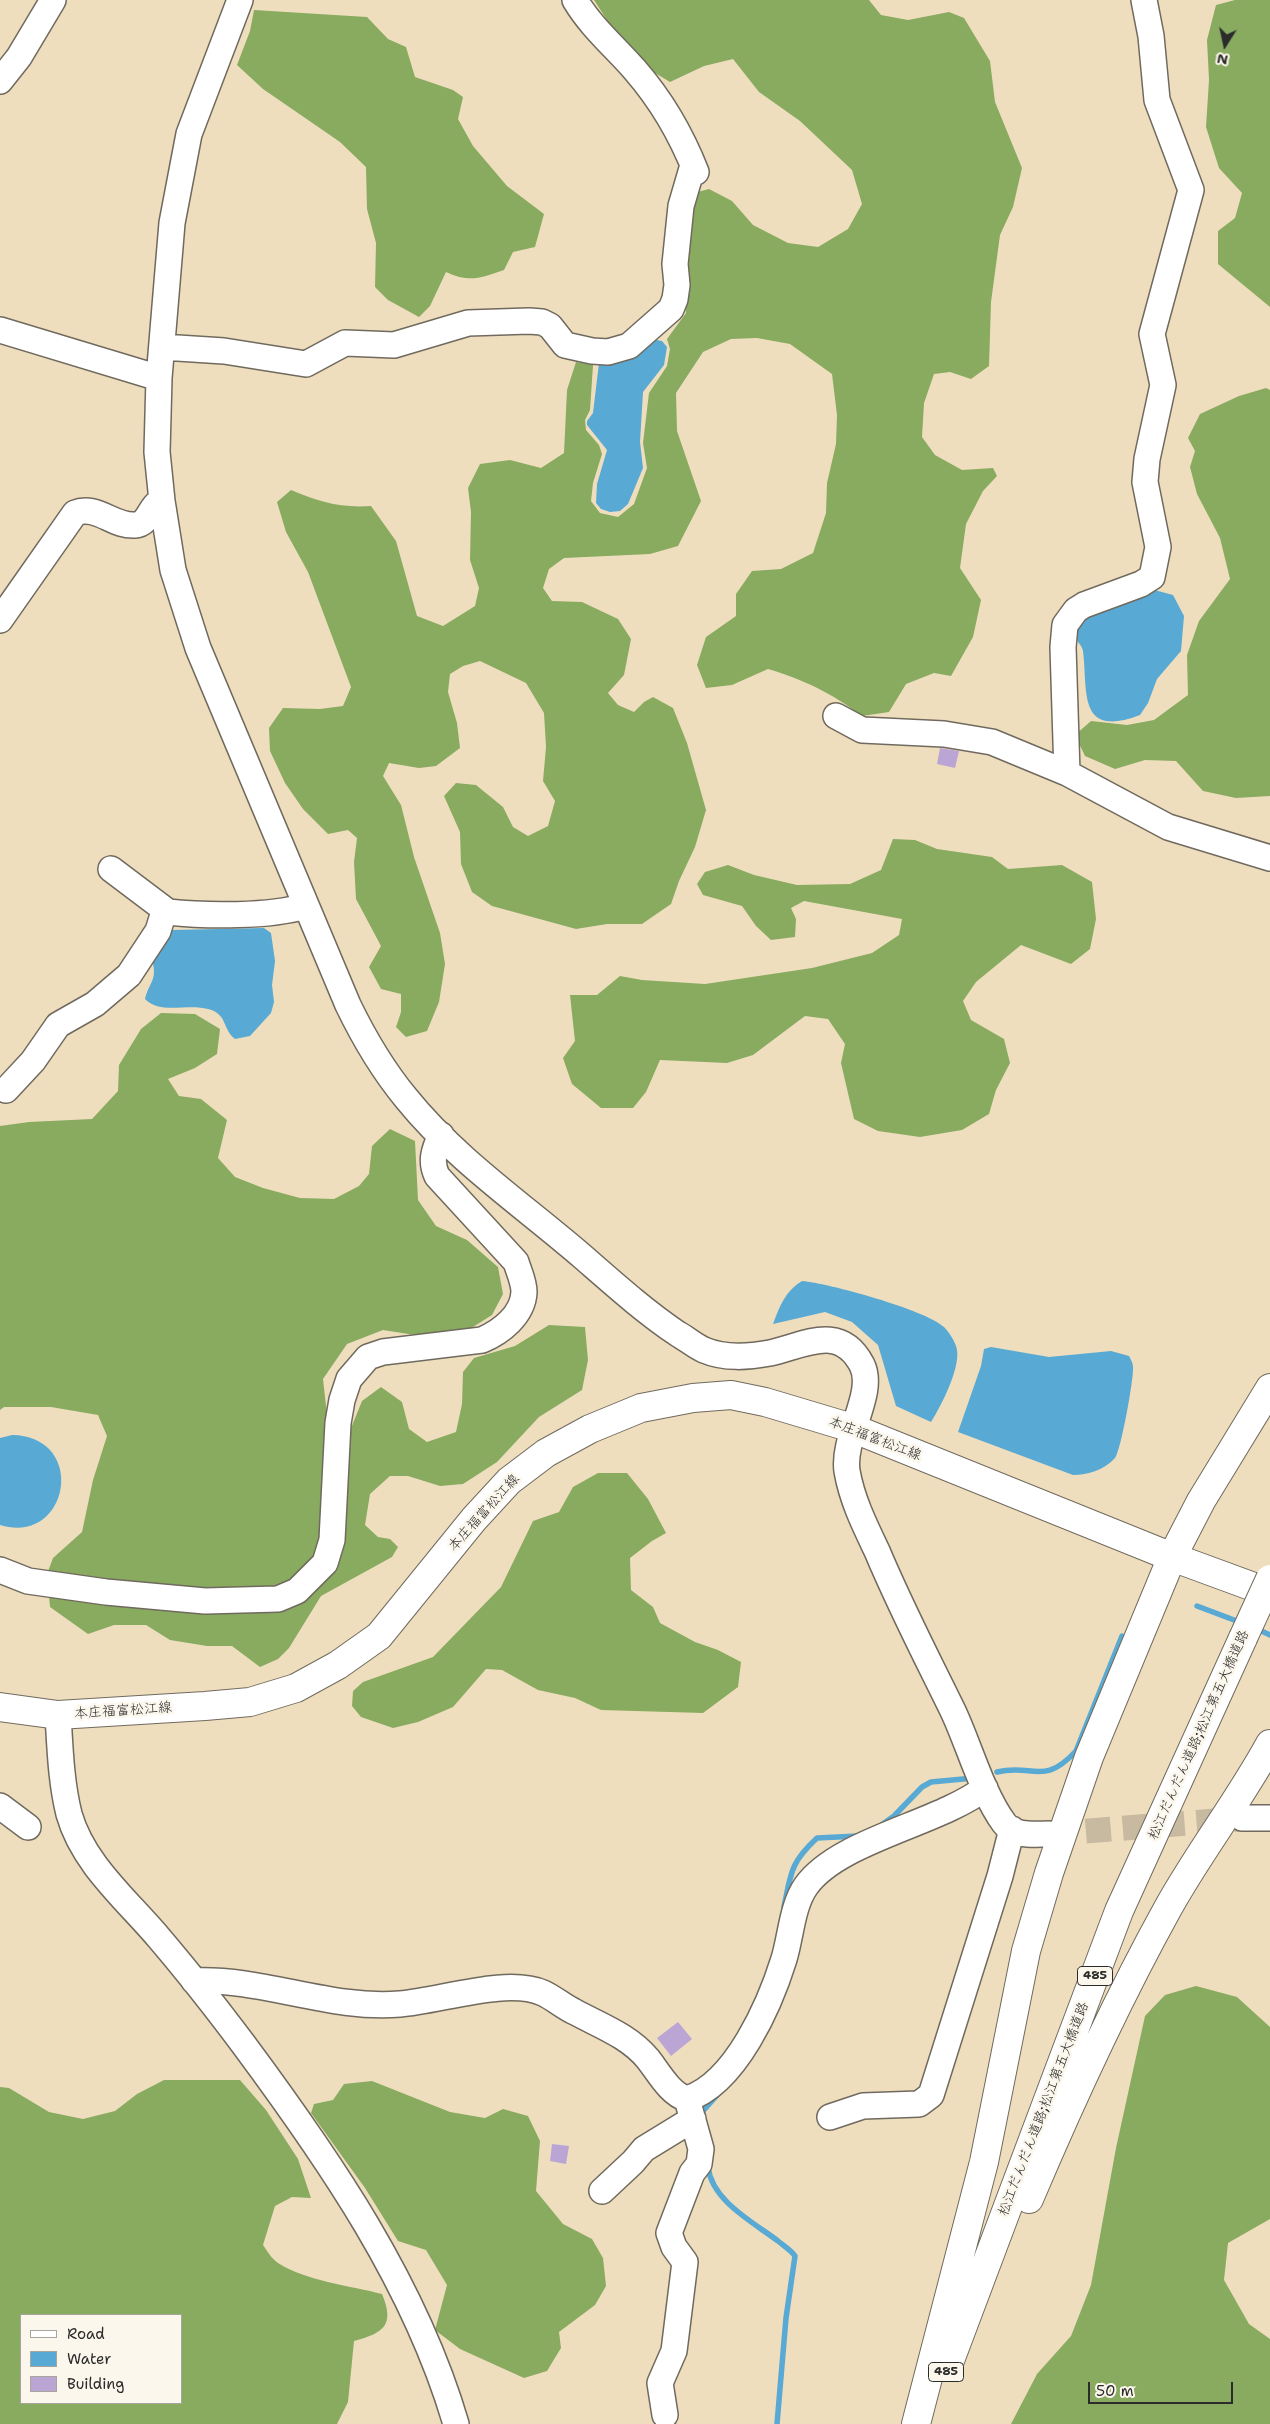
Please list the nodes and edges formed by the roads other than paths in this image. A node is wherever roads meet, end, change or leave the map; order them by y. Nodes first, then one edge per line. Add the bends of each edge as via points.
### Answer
1 (53, 0) edge
2 (240, 0) edge
3 (575, 0) edge
4 (1144, 0) edge
5 (0, 81) edge
6 (0, 330) edge
7 (162, 346) junction
8 (159, 378) junction
9 (162, 501) junction
10 (0, 620) edge
11 (836, 716) dead end
12 (1067, 773) junction
13 (1270, 858) edge
14 (111, 869) dead end
15 (305, 906) junction
16 (168, 912) junction
17 (6, 1090) dead end
18 (441, 1135) junction
19 (1270, 1388) edge
20 (852, 1428) junction
21 (1172, 1557) junction
22 (0, 1570) edge
23 (1270, 1579) edge
24 (1270, 1593) edge
25 (0, 1707) edge
26 (58, 1716) junction
27 (1270, 1744) edge
28 (985, 1788) junction
29 (0, 1806) edge
30 (1242, 1818) tunnel mouth
31 (1270, 1818) edge
32 (28, 1827) dead end
33 (1012, 1829) junction
34 (1049, 1834) tunnel mouth
35 (194, 1981) junction
36 (690, 2109) junction
37 (830, 2117) dead end
38 (602, 2191) dead end
39 (963, 2321) junction
40 (665, 2415) dead end
41 (456, 2424) edge
42 (916, 2424) edge
43 (928, 2424) edge

1 - 5 street via 19,57
2 - 7 street via 189,134 172,223
3 - 7 street via 664,108 683,138 695,169 681,206 675,299 671,309 628,346 608,352 565,345 550,326 529,321 468,323 394,346 345,344 306,364 224,351
4 - 12 street via 1151,36 1156,100 1191,190 1152,334 1163,385 1145,482 1158,547 1152,576 1141,584 1084,605 1065,625 1062,647
6 - 8 street
7 - 8 street
8 - 9 street via 158,452
9 - 10 street via 156,503 144,521 136,525 89,510 75,513
9 - 15 street via 172,570 198,648
11 - 12 street via 862,730 944,734 992,742
12 - 13 street via 1168,827
14 - 16 street
15 - 16 street via 287,912
15 - 18 street via 368,1046 406,1099
16 - 17 street via 129,975 95,1004 58,1025 33,1061
18 - 20 street via 650,1315 703,1350 730,1357 770,1353 825,1338 842,1344 855,1354 864,1368 866,1388
18 - 22 street via 433,1154 437,1176 516,1262 524,1293 510,1322 497,1333 482,1340 382,1352 368,1357 349,1379 338,1424 332,1540 325,1563 315,1575 297,1591 278,1599 205,1602 38,1582
19 - 21 main road via 1201,1500
20 - 21 main road, 本庄福富松江線
20 - 26 main road, 本庄福富松江線 via 731,1395 641,1408 590,1429 546,1453 509,1481 379,1636 338,1666 296,1688 250,1702
20 - 28 street via 847,1468 856,1505 901,1607 967,1742
21 - 24 main road, 本庄福富松江線
21 - 42 main road via 1090,1757 1033,1925 984,2162
23 - 39 main road, 松江だんだん道路;松江第五大橋道路 / 485, bridge via 1119,1910
25 - 26 main road, 本庄福富松江線
26 - 35 street via 61,1768 70,1816 87,1852 119,1895
27 - 39 main road via 1168,1907 1070,2103 1013,2236
28 - 33 street via 1004,1823
28 - 36 street via 962,1804 842,1857 813,1878 800,1898 779,1974 747,2044 718,2080 701,2092
29 - 32 street
30 - 31 street
33 - 34 street via 1025,1834
33 - 37 street via 931,2096 919,2104 863,2106
35 - 36 street via 251,1984 367,2005 400,2004 524,1987 543,1993 637,2046
35 - 41 street via 274,2088 385,2255 437,2369
36 - 38 street via 644,2148
36 - 40 street via 701,2149 699,2164 692,2173 669,2233 685,2262 674,2351 660,2383
39 - 43 main road, 松江だんだん道路;松江第五大橋道路 / 485

